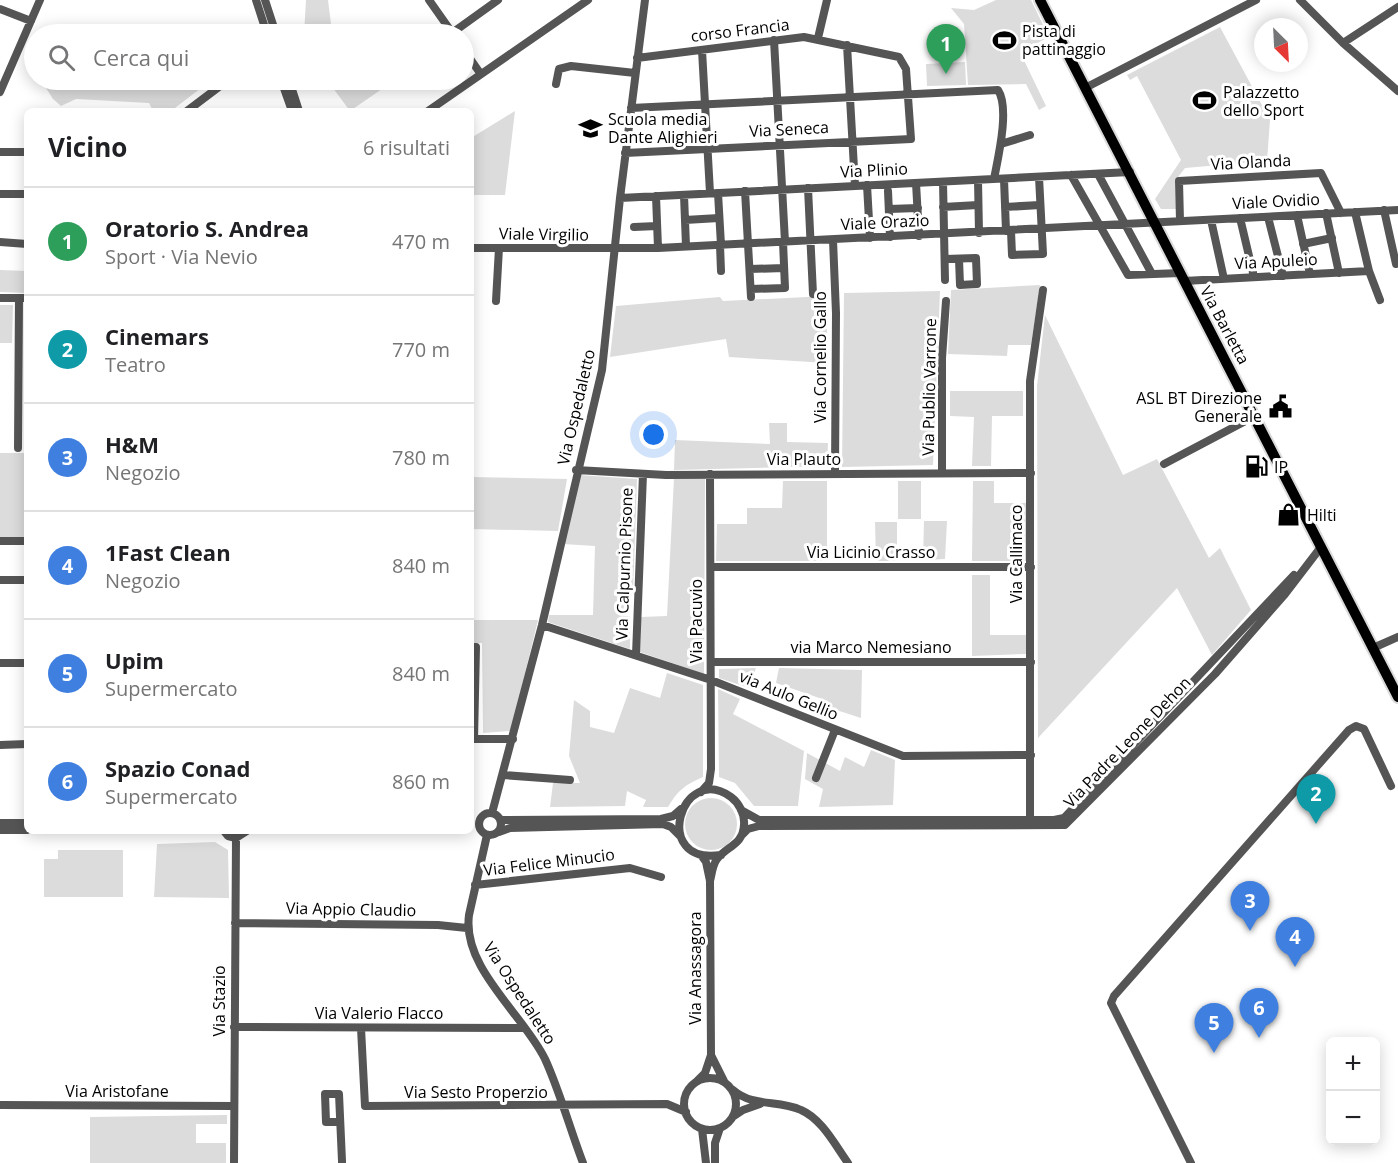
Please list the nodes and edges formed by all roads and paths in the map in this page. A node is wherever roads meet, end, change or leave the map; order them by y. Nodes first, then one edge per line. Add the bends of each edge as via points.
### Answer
1 (40, 0) edge
2 (256, 0) edge
3 (265, 0) edge
4 (429, 0) edge
5 (498, 0) edge
6 (588, 0) edge
7 (645, 0) edge
8 (827, 0) edge
9 (1041, 0) edge
10 (1256, 0) edge
11 (1300, 0) edge
12 (1398, 7) edge
13 (0, 9) edge
14 (31, 21) junction
15 (30, 24) edge
16 (264, 24) edge
17 (273, 24) edge
18 (446, 24) edge
19 (466, 24) edge
20 (24, 37) edge
21 (818, 38) junction
22 (774, 40) junction
23 (1343, 43) junction
24 (847, 45) junction
25 (702, 50) junction
26 (637, 58) junction
27 (474, 65) edge
28 (635, 73) junction
29 (480, 74) junction
30 (474, 78) edge
31 (556, 84) dead end
32 (1085, 88) junction
33 (215, 90) edge
34 (285, 90) edge
35 (292, 90) edge
36 (458, 90) edge
37 (1398, 91) edge
38 (0, 92) edge
39 (907, 94) junction
40 (850, 97) junction
41 (777, 101) junction
42 (705, 105) junction
43 (191, 108) edge
44 (291, 108) edge
45 (297, 108) edge
46 (432, 108) edge
47 (631, 108) junction
48 (1030, 135) dead end
49 (852, 141) junction
50 (1001, 144) junction
51 (780, 145) junction
52 (707, 148) junction
53 (0, 152) edge
54 (24, 152) edge
55 (625, 153) junction
56 (1130, 172) junction
57 (1098, 174) junction
58 (1071, 175) junction
59 (1039, 177) junction
60 (994, 179) junction
61 (1004, 179) junction
62 (978, 180) junction
63 (943, 182) junction
64 (916, 183) junction
65 (855, 186) junction
66 (867, 186) junction
67 (808, 188) junction
68 (782, 190) junction
69 (745, 191) junction
70 (888, 191) dead end
71 (714, 193) junction
72 (0, 194) edge
73 (24, 194) edge
74 (684, 195) junction
75 (656, 196) junction
76 (620, 198) junction
77 (978, 205) junction
78 (1040, 205) junction
79 (944, 207) junction
80 (1005, 207) junction
81 (918, 208) junction
82 (889, 209) junction
83 (1384, 210) junction
84 (1398, 210) edge
85 (1355, 212) junction
86 (1326, 213) junction
87 (1341, 213) junction
88 (1297, 215) junction
89 (1268, 217) junction
90 (719, 218) junction
91 (1240, 218) junction
92 (685, 220) junction
93 (1211, 220) junction
94 (1180, 221) junction
95 (1155, 222) junction
96 (1128, 225) junction
97 (657, 226) junction
98 (634, 227) dead end
99 (1101, 227) junction
100 (1042, 230) junction
101 (1008, 231) junction
102 (979, 233) junction
103 (944, 235) junction
104 (919, 236) junction
105 (890, 237) junction
106 (870, 238) junction
107 (1332, 238) junction
108 (833, 240) junction
109 (810, 241) junction
110 (0, 242) edge
111 (784, 242) junction
112 (748, 243) junction
113 (24, 244) edge
114 (1303, 244) junction
115 (720, 245) junction
116 (686, 246) junction
117 (474, 248) edge
118 (499, 248) junction
119 (658, 248) junction
120 (616, 249) junction
121 (945, 259) junction
122 (959, 259) dead end
123 (1396, 264) dead end
124 (784, 268) junction
125 (750, 269) junction
126 (722, 271) dead end
127 (1369, 271) junction
128 (1339, 273) junction
129 (1152, 274) junction
130 (1310, 274) junction
131 (1283, 276) junction
132 (1182, 277) junction
133 (1254, 277) junction
134 (1224, 279) junction
135 (945, 280) dead end
136 (1043, 290) dead end
137 (813, 294) dead end
138 (0, 298) edge
139 (23, 298) edge
140 (1380, 300) dead end
141 (496, 301) dead end
142 (946, 301) dead end
143 (1255, 416) junction
144 (18, 448) dead end
145 (1164, 464) dead end
146 (576, 470) junction
147 (942, 473) junction
148 (1031, 473) junction
149 (643, 474) junction
150 (710, 474) junction
151 (835, 474) junction
152 (0, 541) edge
153 (24, 541) edge
154 (1321, 547) junction
155 (711, 567) junction
156 (1031, 567) junction
157 (1303, 567) junction
158 (0, 580) edge
159 (24, 580) edge
160 (542, 625) junction
161 (1398, 637) edge
162 (474, 647) edge
163 (1373, 648) junction
164 (636, 655) junction
165 (711, 662) junction
166 (1031, 662) junction
167 (0, 663) edge
168 (24, 663) edge
169 (711, 680) junction
170 (1398, 697) edge
171 (474, 708) edge
172 (835, 730) junction
173 (474, 739) edge
174 (513, 739) junction
175 (0, 744) edge
176 (24, 744) edge
177 (1031, 755) junction
178 (711, 769) junction
179 (502, 775) junction
180 (816, 778) dead end
181 (570, 780) dead end
182 (1391, 786) dead end
183 (701, 792) junction
184 (729, 795) junction
185 (681, 809) junction
186 (741, 810) junction
187 (492, 813) junction
188 (1030, 819) junction
189 (501, 820) junction
190 (475, 822) edge
191 (0, 823) edge
192 (24, 823) edge
193 (0, 830) edge
194 (24, 830) edge
195 (474, 831) edge
196 (500, 832) junction
197 (484, 833) junction
198 (227, 834) edge
199 (244, 834) edge
200 (742, 835) junction
201 (236, 838) junction
202 (684, 843) junction
203 (701, 855) junction
204 (721, 855) junction
205 (661, 877) dead end
206 (710, 881) junction
207 (475, 885) junction
208 (235, 922) junction
209 (467, 928) junction
210 (234, 1027) junction
211 (362, 1028) junction
212 (523, 1028) junction
213 (711, 1055) junction
214 (695, 1083) junction
215 (728, 1086) junction
216 (686, 1097) junction
217 (667, 1104) junction
218 (764, 1104) junction
219 (0, 1106) edge
220 (234, 1106) junction
221 (563, 1107) junction
222 (686, 1112) junction
223 (732, 1119) junction
224 (340, 1122) dead end
225 (720, 1128) junction
226 (702, 1129) junction
227 (234, 1163) edge
228 (342, 1163) edge
229 (583, 1163) edge
230 (706, 1163) edge
231 (715, 1163) edge
232 (848, 1163) edge
233 (1191, 1163) edge

1 - 14 street
2 - 16 street
3 - 17 street
4 - 18 street
5 - 19 street
6 - 29 street
7 - 26 street, Via Ospedaletto
8 - 21 street
9 - 32 main road, Via Barletta
10 - 32 street
11 - 23 street
12 - 23 street
13 - 14 street
14 - 15 street
20 - 38 street
21 - 22 street, corso Francia
21 - 24 street, corso Francia
22 - 25 street, corso Francia
22 - 41 street
23 - 37 street
24 - 39 street, corso Francia via 899,57 906,69
24 - 40 street
25 - 26 street, corso Francia
25 - 42 street
26 - 28 street, Via Ospedaletto
27 - 29 street
28 - 31 street via 571,66 559,69
28 - 47 street, Via Ospedaletto
29 - 30 street
32 - 56 main road, Via Barletta
33 - 43 street
34 - 44 street
35 - 45 street
36 - 46 street
39 - 40 street
39 - 49 street, Via Seneca via 910,139
39 - 50 street via 998,90
40 - 41 street
40 - 49 street
41 - 42 street
41 - 51 street
42 - 47 street
42 - 52 street
47 - 55 street, Via Ospedaletto
48 - 50 street
49 - 51 street, Via Seneca
49 - 65 street
50 - 60 street
51 - 52 street, Via Seneca
51 - 68 street
52 - 55 street, Via Seneca
52 - 71 street
53 - 54 street
55 - 76 street, Via Ospedaletto
56 - 57 street, Via Plinio
56 - 95 main road, Via Barletta
57 - 58 street, Via Plinio
57 - 96 street
58 - 59 street, Via Plinio
58 - 99 street
59 - 61 street, Via Plinio
59 - 78 street
60 - 61 street, Via Plinio
60 - 62 street, Via Plinio
61 - 80 street
62 - 63 street, Via Plinio
62 - 77 street
63 - 64 street, Via Plinio
63 - 79 street
64 - 66 street, Via Plinio
64 - 81 street
65 - 66 street, Via Plinio
65 - 67 street, Via Plinio
66 - 106 street
67 - 68 street, Via Plinio
67 - 109 street
68 - 69 street, Via Plinio
68 - 111 street
69 - 71 street, Via Plinio
69 - 112 street
70 - 82 street
71 - 74 street, Via Plinio
71 - 90 street
72 - 73 street
74 - 75 street, Via Plinio
74 - 92 street
75 - 76 street, Via Plinio
75 - 97 street
76 - 120 street, Via Ospedaletto
77 - 79 street
77 - 102 street
78 - 80 street
78 - 100 street
79 - 103 street
80 - 101 street
81 - 82 street
81 - 104 street
82 - 105 street
83 - 84 street, Viale Ovidio
83 - 85 street, Viale Ovidio
83 - 123 street
85 - 87 street, Viale Ovidio
85 - 127 street
86 - 87 street, Viale Ovidio
86 - 88 street, Viale Ovidio
86 - 107 street
87 - 94 street, Via Olanda via 1321,173 1179,181
88 - 89 street, Viale Ovidio
88 - 114 street
89 - 91 street, Viale Ovidio
89 - 131 street
90 - 92 street
90 - 115 street
91 - 93 street, Viale Ovidio
91 - 133 street
92 - 116 street
93 - 94 street, Viale Ovidio
93 - 134 street
94 - 95 street, Viale Ovidio
95 - 96 street, Viale Orazio
95 - 132 main road, Via Barletta
96 - 99 street, Viale Orazio
96 - 129 street
97 - 98 street
97 - 119 street
99 - 100 street, Viale Orazio
99 - 129 street, Via Apuleio via 1128,275
100 - 101 street, Viale Orazio
100 - 101 street via 1043,254 1012,255
101 - 102 street, Viale Orazio
102 - 103 street, Viale Orazio
103 - 104 street, Viale Orazio
103 - 121 street
104 - 105 street, Viale Orazio
105 - 106 street, Viale Orazio
106 - 108 street, Viale Orazio
107 - 114 street
107 - 128 street
108 - 109 street, Viale Orazio
108 - 151 street, Via Cornelio Gallo
109 - 111 street, Viale Orazio
109 - 137 street
110 - 113 street
111 - 112 street, Viale Orazio
111 - 124 street
112 - 115 street, Viale Orazio
112 - 125 street
114 - 130 street
115 - 116 street, Viale Orazio
115 - 126 street
116 - 119 street, Viale Orazio
117 - 118 street, Viale Virgilio
118 - 120 street, Viale Virgilio
118 - 141 street
119 - 120 street, Viale Orazio
120 - 146 street, Via Ospedaletto via 602,370
121 - 122 street
121 - 135 street
124 - 125 street
124 - 125 street via 785,288 751,293
127 - 128 street, Via Apuleio
127 - 140 street
128 - 130 street, Via Apuleio
129 - 132 street, Via Apuleio
130 - 131 street, Via Apuleio
131 - 133 street, Via Apuleio
132 - 134 street, Via Apuleio
132 - 143 main road, Via Barletta
133 - 134 street, Via Apuleio
136 - 148 street, Via Callimaco via 1030,381
138 - 139 street
139 - 144 street
142 - 147 street, Via Publio Varrone
143 - 145 street
143 - 154 main road, Via Barletta
146 - 149 street, Via Plauto
146 - 160 street, Via Ospedaletto
147 - 148 street, Via Plauto
147 - 151 street, Via Plauto
148 - 156 street, Via Callimaco
149 - 150 street, Via Plauto
149 - 164 street, Via Calpurnio Pisone
150 - 151 street, Via Plauto
150 - 155 street, Via Pacuvio
152 - 153 street
154 - 157 street, Via Padre Leone Dehon
154 - 163 main road, Via Barletta
155 - 156 street, Via Licinio Crasso
155 - 165 street, Via Pacuvio
156 - 166 street, Via Callimaco
157 - 188 street, Via Padre Leone Dehon via 1279,588 1211,666 1069,815 1060,820
157 - 200 street, Via Padre Leone Dehon via 1285,594 1215,674 1065,825 759,826
158 - 159 street
160 - 164 street, via Aulo Gellio
160 - 174 street, Via Ospedaletto
161 - 163 street
162 - 171 street
163 - 170 main road, Via Barletta
164 - 169 street, via Aulo Gellio
165 - 166 street, via Marco Nemesiano
165 - 169 street, Via Pacuvio
166 - 177 street, Via Callimaco
167 - 168 street
169 - 172 street, via Aulo Gellio
169 - 178 street, Via Pacuvio
172 - 177 street, via Aulo Gellio via 903,756
172 - 180 street
173 - 174 street
174 - 179 street, Via Ospedaletto
175 - 176 street
177 - 188 street, Via Callimaco
178 - 183 street, Via Pacuvio via 709,783
178 - 184 street via 715,786
179 - 181 street
179 - 187 street, Via Ospedaletto
182 - 233 street via 1364,729 1356,726 1349,730 1114,996 1111,1003
183 - 184 street via 720,791
183 - 185 street
184 - 186 street
185 - 189 street via 661,819
185 - 202 street via 678,826
186 - 188 street, Via Padre Leone Dehon via 759,820
186 - 200 street
187 - 189 street
187 - 190 street
189 - 196 street
190 - 197 street
191 - 192 street
193 - 194 street
195 - 197 street
196 - 197 street
196 - 202 street via 510,828 663,824 671,826
197 - 207 street, Via Ospedaletto
198 - 201 street
199 - 201 street
200 - 204 street via 738,844
201 - 208 street, Via Stazio
202 - 203 street
203 - 204 street
203 - 206 street, Via Anassagora
204 - 206 street, Via Anassagora via 713,866
205 - 207 street, Via Felice Minucio via 630,868
206 - 213 street, Via Anassagora
207 - 209 street, Via Ospedaletto
208 - 209 street, Via Appio Claudio
208 - 210 street, Via Stazio
209 - 212 street, Via Ospedaletto via 478,960
210 - 211 street, Via Valerio Flacco
210 - 220 street, Via Stazio
211 - 212 street, Via Valerio Flacco
211 - 221 street, Via Sesto Properzio via 365,1106
212 - 221 street, Via Ospedaletto via 544,1057
213 - 214 street, Via Anassagora via 705,1073
213 - 215 street, Via Anassagora
214 - 215 street via 710,1078
214 - 216 street
215 - 218 street via 743,1098
215 - 223 street via 736,1104
216 - 217 street, Via Sesto Properzio
216 - 222 street
217 - 221 street, Via Sesto Properzio
217 - 222 street, Via Sesto Properzio
218 - 223 street via 743,1110
218 - 232 street via 804,1111
219 - 220 street, Via Aristofane
220 - 227 street, Via Stazio
221 - 229 street, Via Ospedaletto
222 - 226 street
223 - 225 street
224 - 228 street
225 - 226 street
225 - 231 street
226 - 230 street

